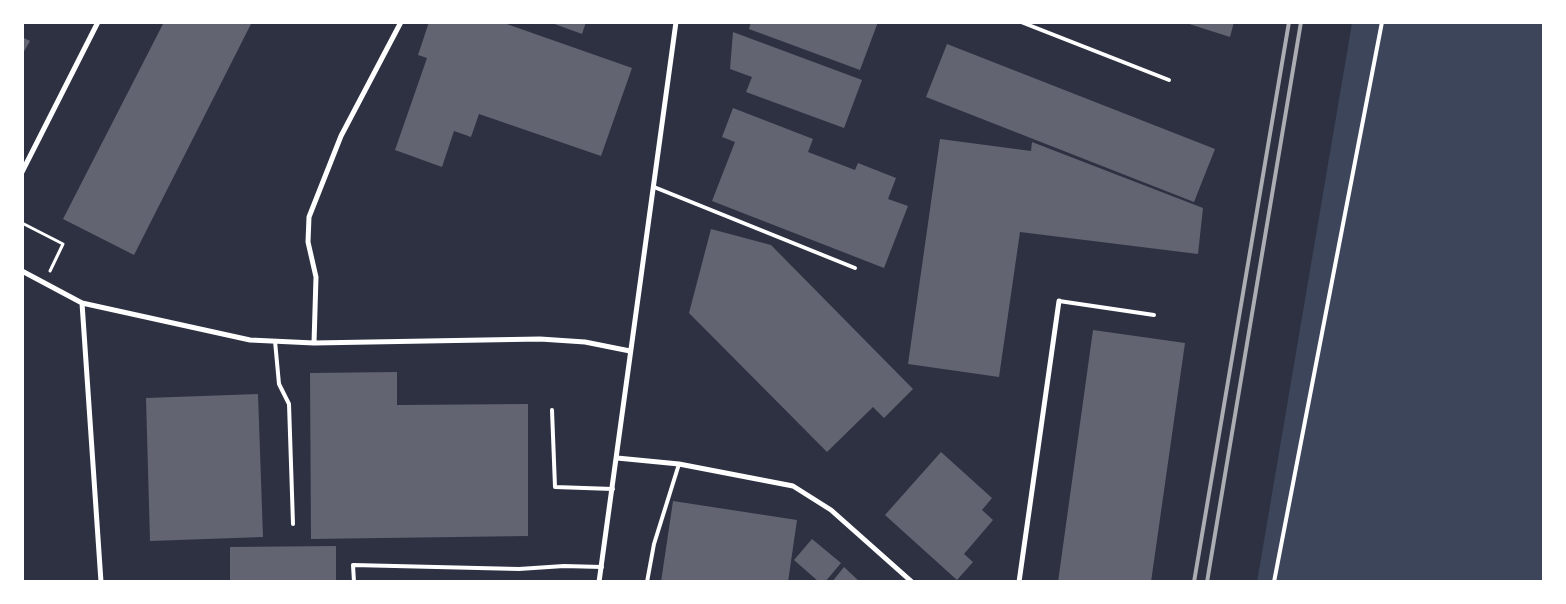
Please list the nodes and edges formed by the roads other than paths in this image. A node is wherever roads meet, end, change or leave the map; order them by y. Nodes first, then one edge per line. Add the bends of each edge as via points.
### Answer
1 (98, 22) edge
2 (401, 22) edge
3 (676, 22) edge
4 (1021, 22) edge
5 (1382, 22) edge
6 (1169, 80) dead end
7 (22, 172) edge
8 (654, 187) junction
9 (855, 268) dead end
10 (22, 271) edge
11 (1059, 302) joint
12 (82, 303) junction
13 (1154, 315) dead end
14 (276, 341) junction
15 (314, 342) junction
16 (630, 351) junction
17 (552, 410) dead end
18 (617, 458) junction
19 (679, 464) junction
20 (613, 489) junction
21 (293, 524) dead end
22 (602, 567) junction
23 (101, 582) edge
24 (354, 582) edge
25 (599, 582) edge
26 (646, 582) edge
27 (912, 582) edge
28 (1020, 582) edge
29 (1274, 582) edge

1 - 7 street
2 - 15 street via 341,136 309,217 308,242 316,277
3 - 8 street
4 - 6 lane
5 - 29 lane
8 - 9 lane
8 - 16 street
10 - 12 street
11 - 13 lane
11 - 28 street
12 - 14 street via 250,340
12 - 23 street
14 - 15 street
14 - 21 lane via 279,384 289,404
15 - 16 street via 540,339 585,342
16 - 18 street
17 - 20 lane via 555,487
18 - 19 street
18 - 20 street
19 - 26 lane via 654,544
19 - 27 street via 793,486 831,510
20 - 22 street
22 - 24 lane via 519,569 353,565
22 - 25 street

